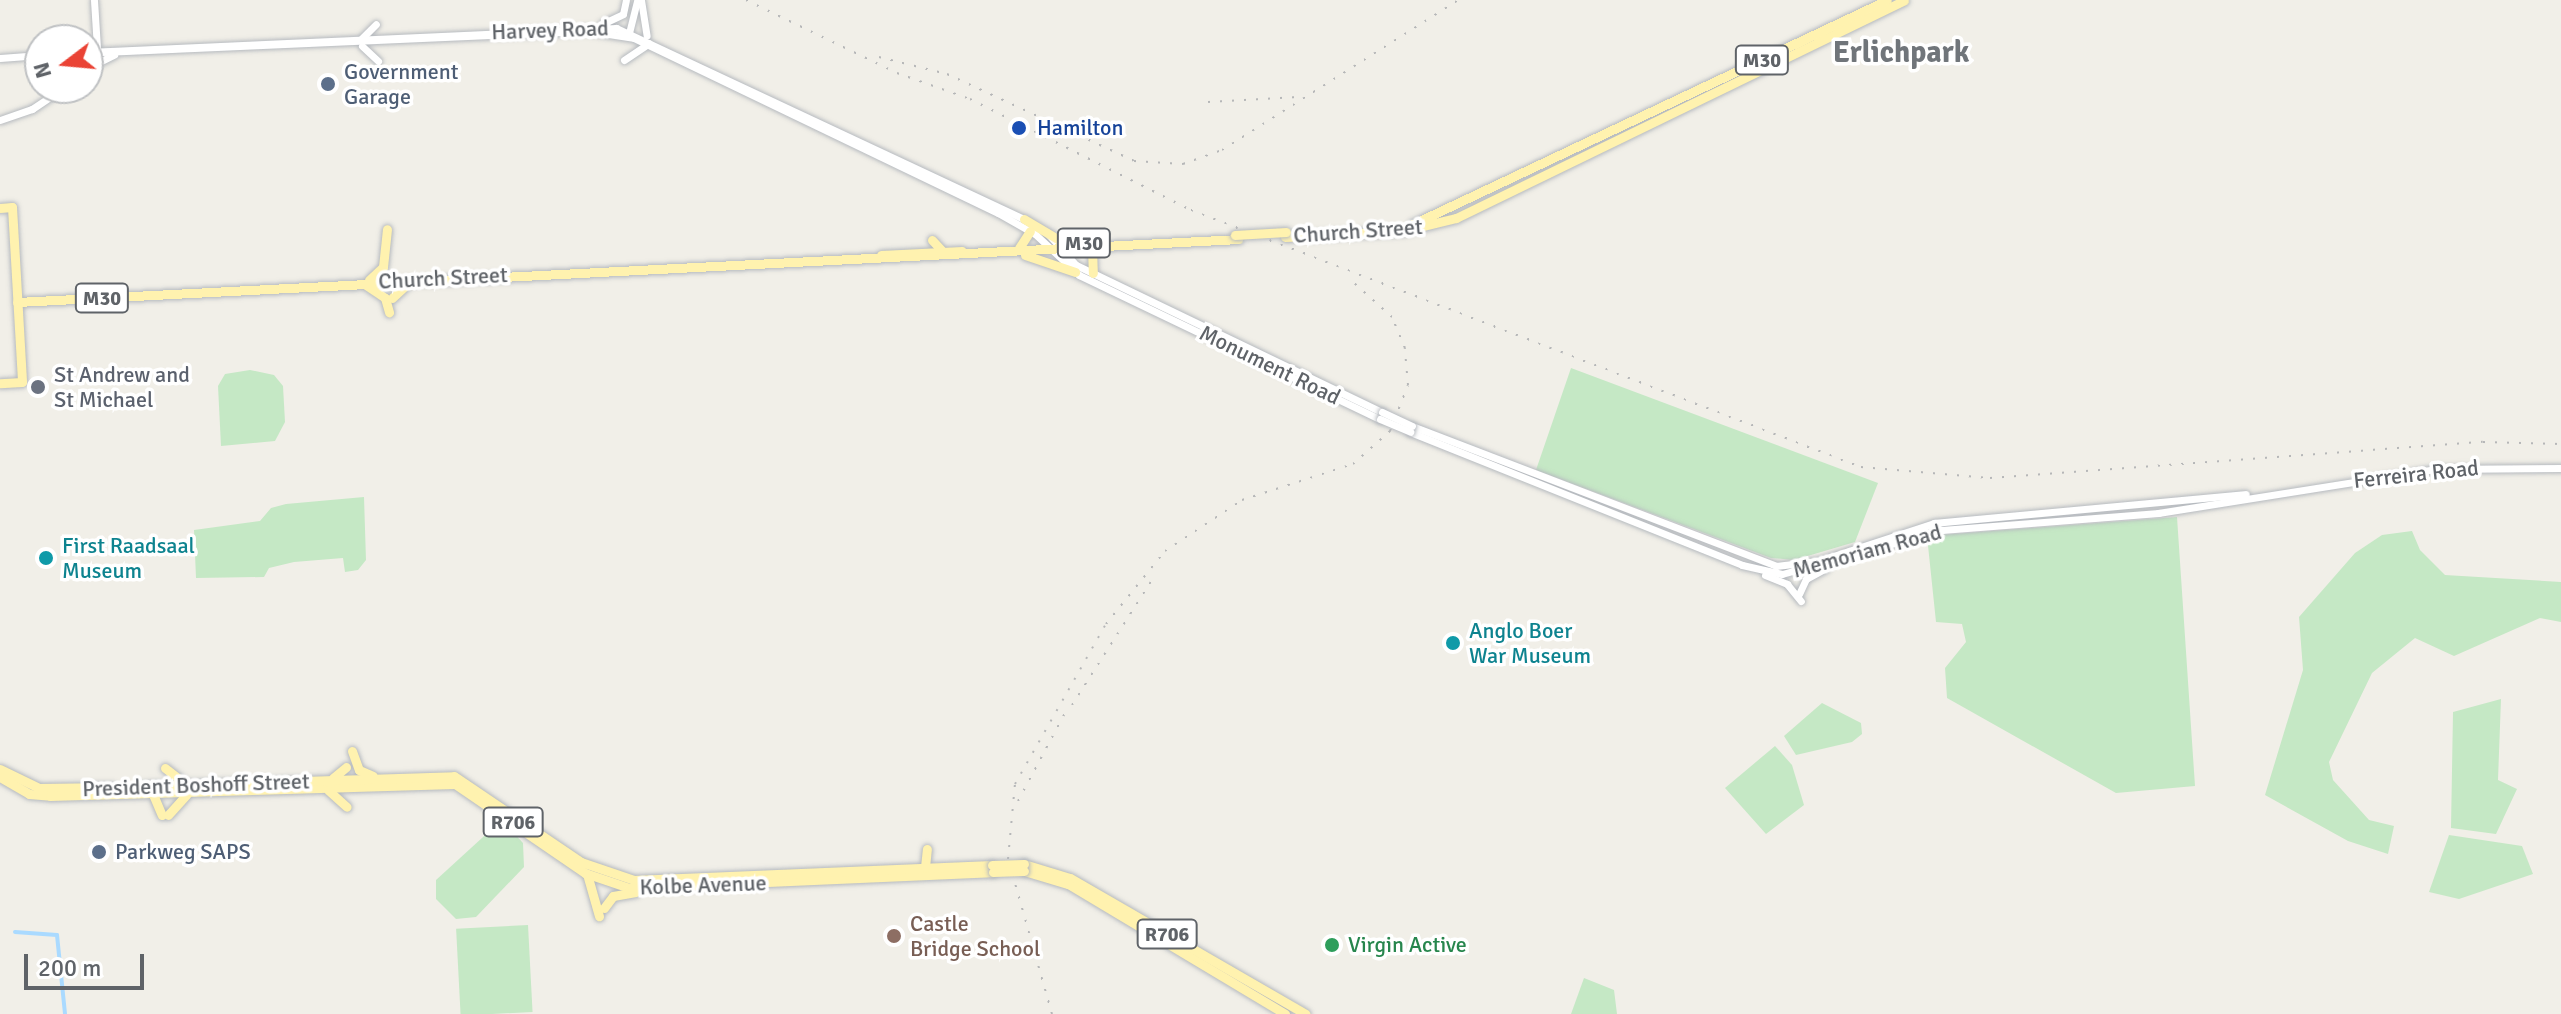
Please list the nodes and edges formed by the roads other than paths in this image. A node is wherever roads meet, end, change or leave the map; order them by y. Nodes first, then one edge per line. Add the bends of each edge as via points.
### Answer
1 (92, 0) edge
2 (628, 0) edge
3 (639, 0) edge
4 (1887, 0) edge
5 (1904, 0) edge
6 (93, 24) edge
7 (376, 24) dead end
8 (596, 25) junction
9 (625, 32) junction
10 (649, 40) junction
11 (361, 42) junction
12 (392, 44) junction
13 (244, 45) junction
14 (104, 48) edge
15 (104, 48) edge
16 (111, 48) junction
17 (104, 49) edge
18 (128, 52) junction
19 (24, 56) edge
20 (0, 58) edge
21 (104, 60) edge
22 (624, 60) dead end
23 (39, 104) edge
24 (0, 120) edge
25 (1643, 128) junction
26 (0, 208) edge
27 (999, 210) junction
28 (1024, 219) joint
29 (387, 229) dead end
30 (1030, 231) junction
31 (1236, 237) junction
32 (1055, 247) junction
33 (1092, 248) junction
34 (1020, 250) junction
35 (924, 252) junction
36 (943, 252) junction
37 (858, 260) junction
38 (701, 268) junction
39 (1075, 272) junction
40 (1093, 273) junction
41 (366, 284) junction
42 (407, 284) junction
43 (392, 298) dead end
44 (17, 302) junction
45 (389, 312) dead end
46 (0, 383) edge
47 (1381, 416) junction
48 (1498, 464) junction
49 (2561, 468) edge
50 (2206, 502) joint
51 (1836, 560) junction
52 (1806, 563) junction
53 (1742, 565) junction
54 (1782, 566) junction
55 (1795, 573) junction
56 (352, 751) dead end
57 (346, 767) dead end
58 (0, 769) edge
59 (0, 777) edge
60 (380, 778) junction
61 (350, 783) junction
62 (328, 784) junction
63 (188, 788) junction
64 (150, 789) junction
65 (38, 792) junction
66 (347, 807) dead end
67 (927, 849) dead end
68 (915, 862) junction
69 (925, 867) junction
70 (1024, 867) junction
71 (895, 868) junction
72 (993, 868) junction
73 (871, 870) junction
74 (585, 873) junction
75 (949, 875) junction
76 (748, 880) junction
77 (901, 880) junction
78 (887, 881) junction
79 (647, 889) junction
80 (1285, 1014) edge
81 (1306, 1014) edge

1 - 6 main road
2 - 8 main road via 623,14
2 - 9 main road
3 - 9 main road
3 - 10 main road
4 - 25 main road, Church Street / M30
5 - 25 main road, Church Street / M30
7 - 11 main road
8 - 9 main road, Harvey Road
8 - 11 main road, Harvey Road
9 - 10 main road, Harvey Road
9 - 12 main road, Harvey Road
10 - 22 main road
10 - 27 main road, Harvey Road
11 - 12 main road, Harvey Road
11 - 12 main road via 378,59
11 - 13 main road, Harvey Road
13 - 16 main road, Harvey Road
13 - 18 main road, Harvey Road
14 - 16 main road
15 - 16 main road, Harvey Road
17 - 18 main road, Harvey Road
18 - 21 main road
19 - 20 main road
23 - 24 main road
25 - 31 main road, Church Street / M30, bridge via 1421,222
26 - 44 main road via 12,207
27 - 28 main road, Harvey Road
27 - 30 main road, Harvey Road
28 - 32 main road
29 - 41 main road via 383,267
30 - 32 main road, Harvey Road
30 - 34 main road
31 - 32 main road, Church Street / M30
31 - 33 main road, Church Street / M30
32 - 33 main road, Church Street / M30
32 - 34 main road, Church Street / M30
32 - 39 main road, Monument Road
32 - 40 main road, Monument Road
33 - 40 main road via 1088,260
34 - 36 main road, Church Street / M30
34 - 37 main road, Church Street / M30
34 - 39 main road
35 - 36 main road, Church Street / M30
35 - 36 main road via 932,240
35 - 37 main road, Church Street / M30
37 - 38 main road, Church Street / M30
38 - 41 main road, Church Street / M30
38 - 42 main road, Church Street / M30
39 - 47 main road, Monument Road
40 - 47 main road, Monument Road
41 - 42 main road, Church Street / M30
41 - 44 main road, Church Street / M30
41 - 45 main road via 385,298
42 - 43 main road
44 - 46 main road via 22,382
47 - 48 main road, Monument Road, bridge
48 - 53 main road, Memoriam Road
48 - 54 main road, Memoriam Road via 1742,558
49 - 50 main road, Ferreira Road via 2437,469
50 - 51 main road, Memoriam Road via 1927,532
51 - 52 main road, Memoriam Road
51 - 53 main road via 1806,579 1800,598 1787,584
51 - 55 main road, Memoriam Road
52 - 54 main road, Memoriam Road
52 - 55 main road
53 - 55 main road, Memoriam Road
54 - 55 main road
56 - 60 main road via 359,770
57 - 62 main road
58 - 65 main road, R706
59 - 65 main road, R706
60 - 61 main road, Kolbe Avenue / R706
60 - 76 main road, Kolbe Avenue / R706 via 462,779 581,862 616,877
61 - 62 main road, President Boshoff Street / R706
61 - 74 main road, Kolbe Avenue / R706 via 455,784
62 - 63 main road, President Boshoff Street / R706
62 - 66 main road
63 - 64 main road, President Boshoff Street / R706
63 - 64 main road via 163,769
63 - 64 main road via 165,815
64 - 65 main road, President Boshoff Street / R706
67 - 69 main road
68 - 69 main road, Kolbe Avenue / R706
68 - 71 main road, Kolbe Avenue / R706
68 - 75 main road via 922,875
68 - 77 main road
69 - 72 main road, Kolbe Avenue / R706
70 - 72 main road, R706, bridge
70 - 80 main road, R706 via 1068,884
70 - 81 main road, R706 via 1070,878
71 - 73 main road, Kolbe Avenue / R706
71 - 78 main road
72 - 75 main road, Kolbe Avenue / R706
73 - 76 main road, Kolbe Avenue / R706
73 - 78 main road
74 - 79 main road, Kolbe Avenue / R706
74 - 79 main road via 596,887 602,912 613,896
75 - 77 main road, Kolbe Avenue / R706
76 - 78 main road, Kolbe Avenue / R706
76 - 79 main road, Kolbe Avenue / R706
77 - 78 main road, Kolbe Avenue / R706

